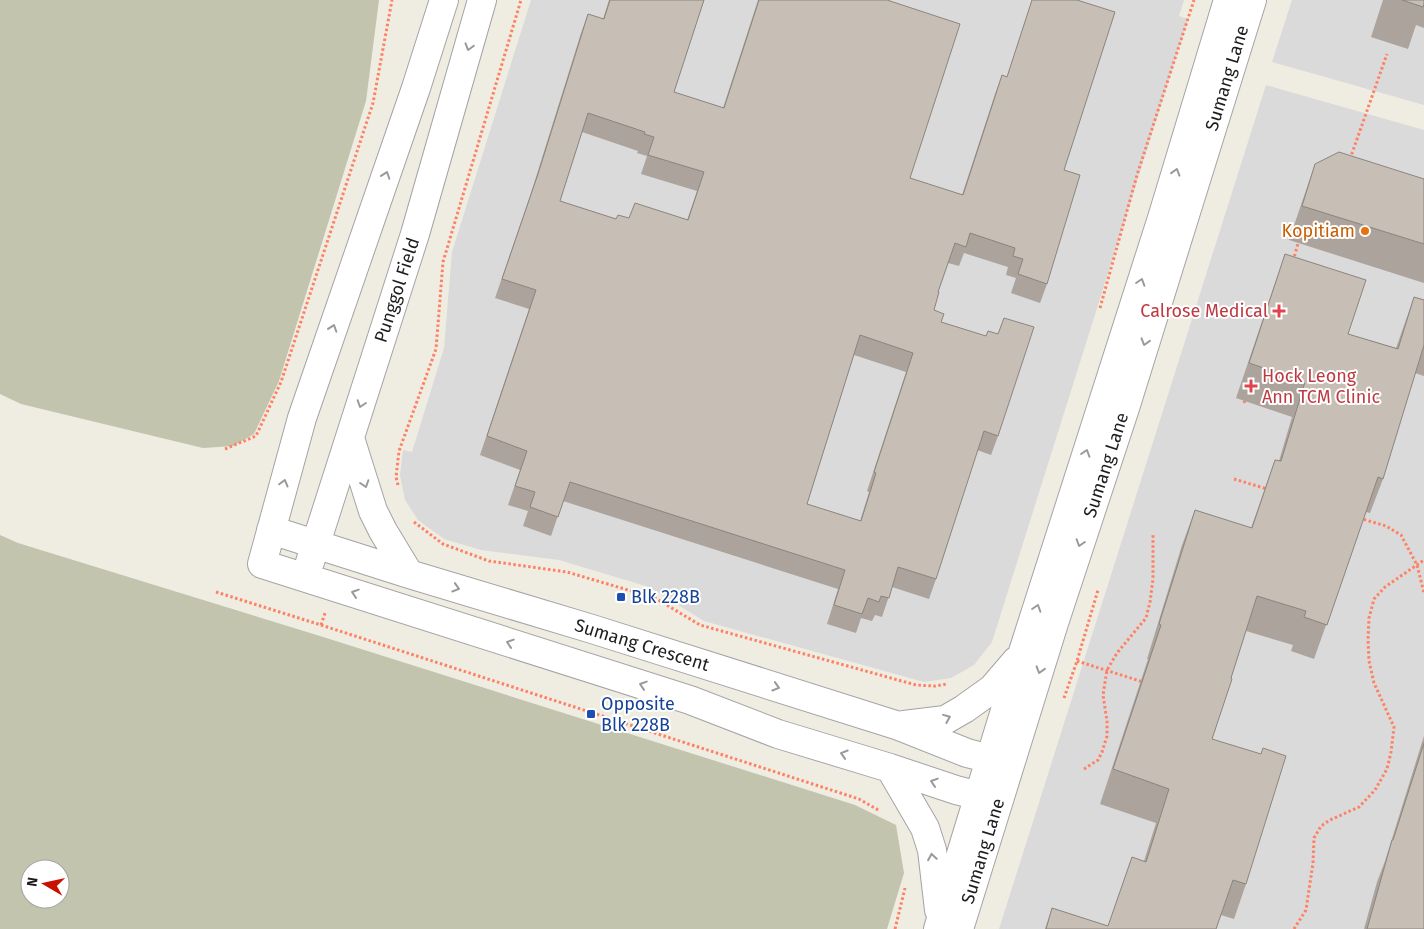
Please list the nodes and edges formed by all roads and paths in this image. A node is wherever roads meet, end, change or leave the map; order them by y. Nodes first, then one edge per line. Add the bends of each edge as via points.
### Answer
1 (392, 0) edge
2 (444, 0) edge
3 (482, 0) edge
4 (521, 0) edge
5 (1194, 0) edge
6 (1228, 0) edge
7 (1252, 0) edge
8 (1387, 54) dead end
9 (1350, 160) edge
10 (1302, 232) dead end
11 (1290, 269) edge
12 (1100, 308) dead end
13 (1247, 394) dead end
14 (1244, 403) dead end
15 (350, 438) junction
16 (225, 449) dead end
17 (1234, 479) dead end
18 (1270, 490) edge
19 (399, 493) dead end
20 (409, 515) dead end
21 (1350, 516) edge
22 (271, 530) junction
23 (1152, 535) dead end
24 (315, 544) junction
25 (1424, 560) edge
26 (1417, 565) junction
27 (409, 574) junction
28 (305, 578) junction
29 (216, 592) dead end
30 (1424, 593) edge
31 (1022, 655) junction
32 (1077, 661) dead end
33 (1107, 670) junction
34 (952, 683) dead end
35 (1148, 684) edge
36 (899, 726) junction
37 (1000, 761) junction
38 (890, 768) junction
39 (1084, 769) dead end
40 (988, 798) junction
41 (887, 814) dead end
42 (906, 884) dead end
43 (945, 927) edge
44 (895, 929) edge
45 (1294, 929) edge

1 - 16 path via 373,103 281,382 256,436
22 -> 2 street via 302,418
3 -> 15 street, Punggol Field via 415,234
4 - 19 path via 443,262 436,349 399,451 396,477
5 - 12 path via 1137,175
31 -> 6 street, Sumang Lane via 1159,228
7 -> 37 street, Sumang Lane via 1125,408 1054,623
8 - 9 path
10 - 11 path
13 - 14 path
15 - 24 street, Punggol Field
15 -> 27 street via 373,511
17 - 18 path
20 - 34 path via 413,522 443,544 489,561 567,572 654,598 700,625 916,685
21 - 26 path via 1386,526 1401,535
22 - 24 street, Sumang Crescent
22 - 28 street, Sumang Crescent via 262,564
23 - 33 path via 1153,579 1146,618
24 - 27 street, Sumang Crescent
24 - 28 street, Punggol Field
25 - 26 path
26 - 30 path
26 - 45 path via 1385,587 1374,599 1370,618 1368,640 1374,683 1394,727 1387,769 1375,790 1359,807 1320,826 1314,838 1306,910
27 -> 36 street, Sumang Crescent
38 -> 28 street, Sumang Crescent via 778,734 690,700
29 - 41 path via 859,799
36 -> 31 street via 945,720 992,689
31 - 37 street, Sumang Lane
32 - 33 path
33 - 35 path
33 - 39 path via 1103,695 1107,736 1098,760
36 - 37 street, Sumang Crescent via 967,753
37 - 40 street, Sumang Lane
40 -> 38 street, Sumang Crescent
43 -> 38 street via 932,850 925,828
40 - 43 street, Sumang Lane
42 - 44 path

